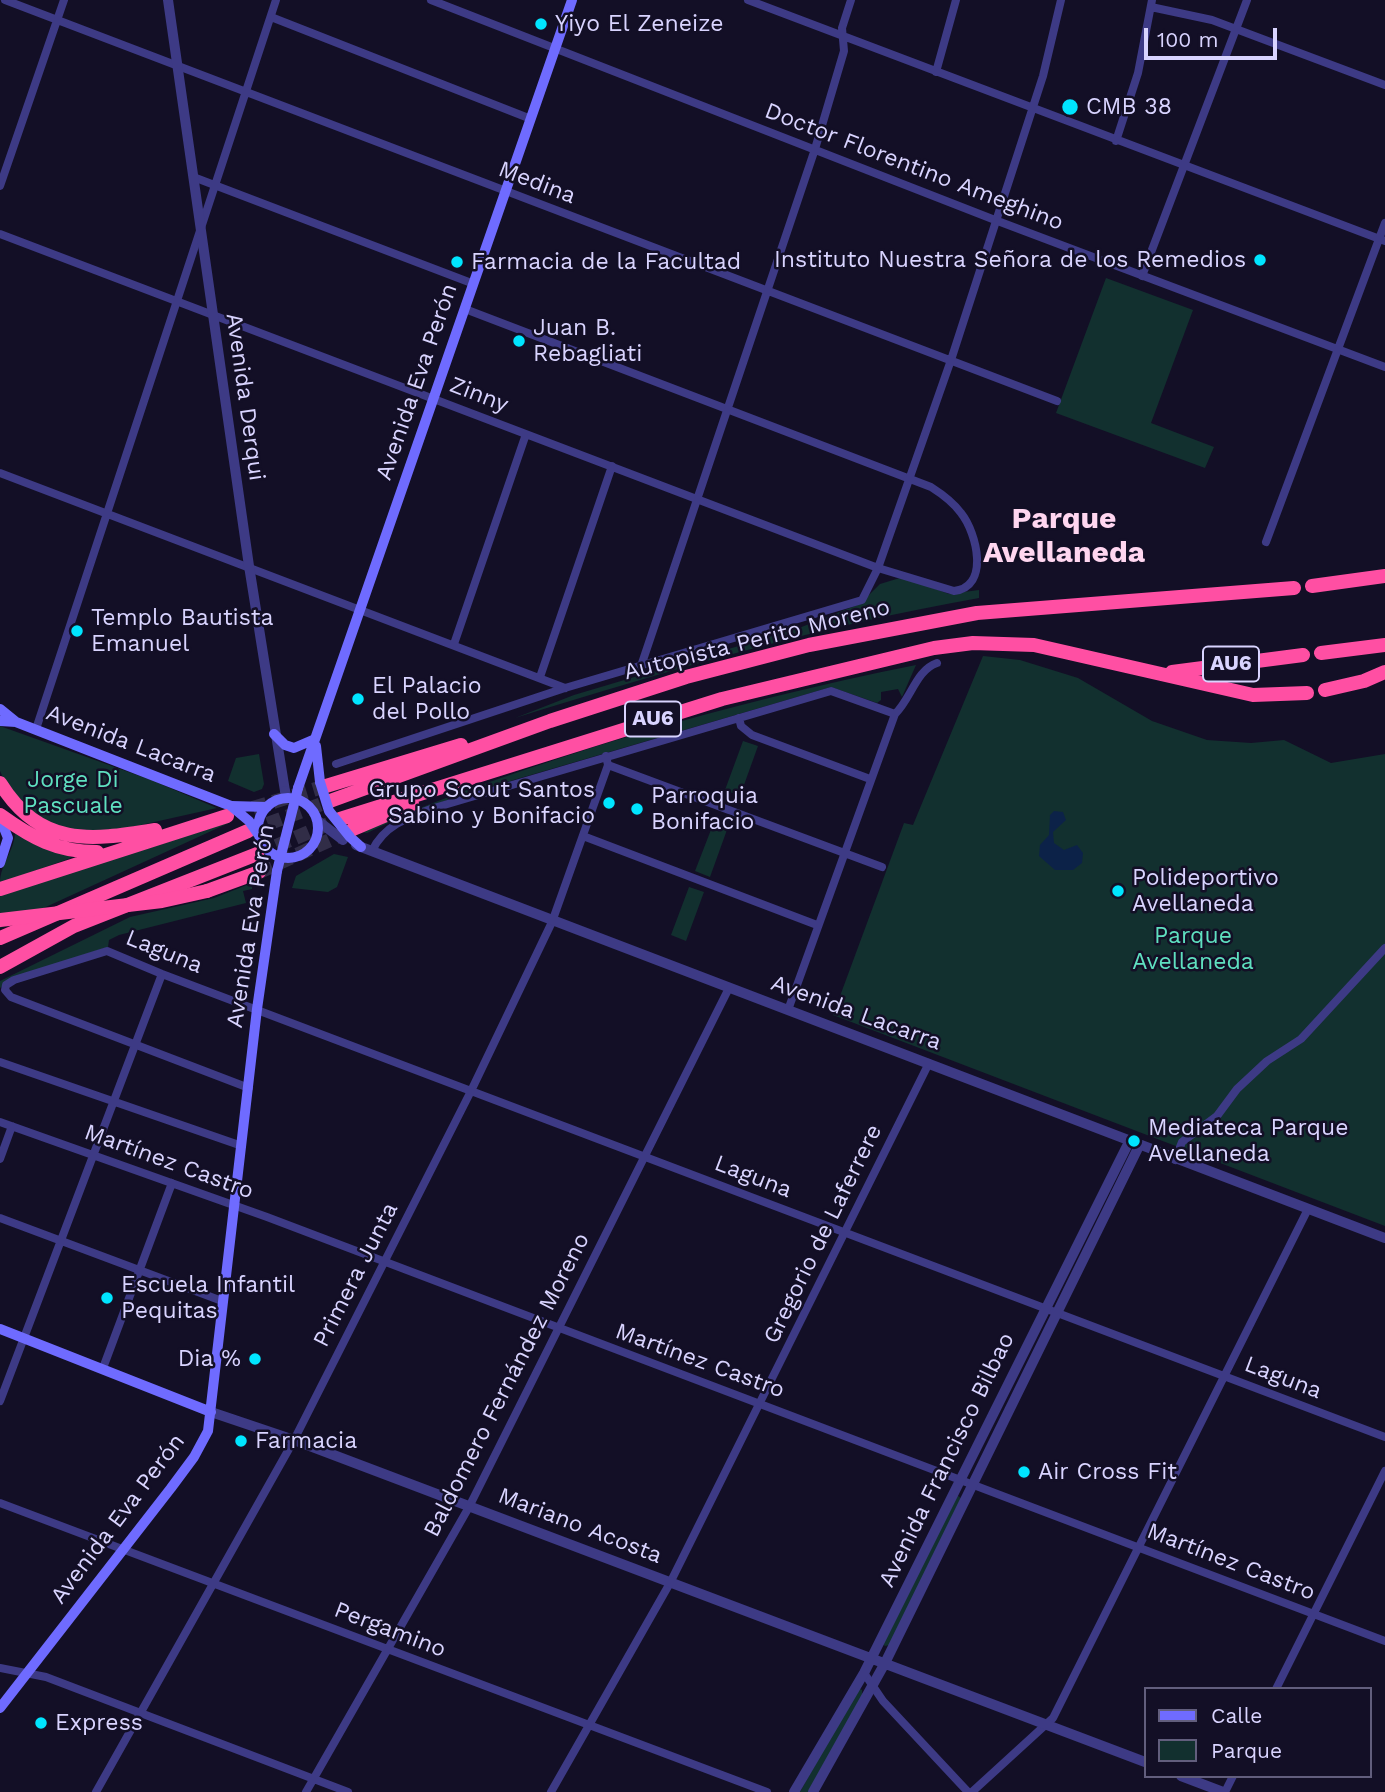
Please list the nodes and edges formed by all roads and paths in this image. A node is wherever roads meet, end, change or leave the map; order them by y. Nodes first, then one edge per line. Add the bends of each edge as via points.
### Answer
1 (5, 0) edge
2 (64, 0) edge
3 (168, 0) edge
4 (276, 0) edge
5 (431, 0) edge
6 (572, 0) edge
7 (748, 0) edge
8 (851, 0) edge
9 (956, 0) edge
10 (1060, 0) edge
11 (1247, 0) edge
12 (1151, 4) edge
13 (271, 17) junction
14 (57, 20) junction
15 (1236, 30) junction
16 (843, 37) junction
17 (555, 48) junction
18 (180, 68) junction
19 (936, 72) junction
20 (1385, 85) edge
21 (245, 92) junction
22 (1031, 108) junction
23 (531, 119) junction
24 (1116, 141) junction
25 (815, 149) junction
26 (1185, 166) junction
27 (196, 178) junction
28 (0, 186) edge
29 (214, 186) junction
30 (505, 191) junction
31 (995, 220) junction
32 (202, 222) junction
33 (1385, 223) edge
34 (0, 234) edge
35 (1382, 240) edge
36 (1142, 276) junction
37 (474, 284) junction
38 (769, 292) junction
39 (177, 302) junction
40 (465, 309) junction
41 (214, 316) junction
42 (1338, 349) junction
43 (951, 360) junction
44 (1385, 367) edge
45 (434, 398) junction
46 (1057, 401) dead end
47 (729, 410) junction
48 (526, 434) junction
49 (612, 466) junction
50 (0, 473) edge
51 (910, 478) junction
52 (699, 499) junction
53 (108, 513) junction
54 (1266, 542) dead end
55 (249, 566) junction
56 (878, 568) junction
57 (1385, 576) edge
58 (1312, 586) dead end
59 (1294, 588) dead end
60 (361, 608) junction
61 (454, 644) junction
62 (1385, 645) edge
63 (1321, 653) dead end
64 (1303, 655) dead end
65 (937, 663) dead end
66 (641, 666) junction
67 (1385, 672) edge
68 (1160, 674) junction
69 (540, 677) junction
70 (565, 688) junction
71 (1325, 690) dead end
72 (1307, 693) dead end
73 (0, 709) edge
74 (895, 714) junction
75 (739, 718) junction
76 (0, 721) edge
77 (550, 721) junction
78 (16, 722) junction
79 (36, 729) junction
80 (274, 734) junction
81 (315, 740) junction
82 (607, 761) junction
83 (336, 764) dead end
84 (474, 776) junction
85 (870, 779) junction
86 (0, 783) edge
87 (323, 784) junction
88 (292, 794) junction
89 (330, 801) tunnel mouth
90 (267, 807) junction
91 (229, 811) junction
92 (0, 817) edge
93 (340, 819) tunnel mouth
94 (318, 821) junction
95 (198, 824) junction
96 (254, 833) junction
97 (349, 836) junction
98 (583, 836) junction
99 (360, 846) joint
100 (372, 851) junction
101 (109, 852) junction
102 (843, 853) junction
103 (257, 854) tunnel mouth
104 (280, 857) junction
105 (0, 863) edge
106 (882, 867) dead end
107 (259, 872) tunnel mouth
108 (0, 889) edge
109 (0, 920) edge
110 (552, 922) junction
111 (817, 925) junction
112 (0, 938) edge
113 (1385, 948) edge
114 (6, 963) edge
115 (162, 974) junction
116 (729, 988) junction
117 (257, 1009) junction
118 (788, 1010) junction
119 (135, 1045) junction
120 (0, 1062) edge
121 (929, 1063) junction
122 (249, 1088) junction
123 (471, 1091) junction
124 (114, 1102) junction
125 (0, 1122) edge
126 (12, 1126) junction
127 (1134, 1144) junction
128 (242, 1146) junction
129 (94, 1155) junction
130 (643, 1156) junction
131 (0, 1159) edge
132 (1175, 1160) junction
133 (172, 1182) junction
134 (234, 1205) junction
135 (1308, 1209) junction
136 (0, 1218) edge
137 (846, 1233) junction
138 (1385, 1238) edge
139 (61, 1240) junction
140 (384, 1261) junction
141 (140, 1271) junction
142 (222, 1301) junction
143 (1046, 1309) junction
144 (1057, 1313) junction
145 (559, 1328) junction
146 (0, 1329) edge
147 (24, 1339) junction
148 (103, 1368) junction
149 (1224, 1376) junction
150 (0, 1401) edge
151 (760, 1403) junction
152 (211, 1412) junction
153 (1385, 1437) edge
154 (294, 1440) junction
155 (1385, 1471) edge
156 (958, 1479) junction
157 (974, 1485) junction
158 (0, 1503) edge
159 (469, 1507) junction
160 (1139, 1547) junction
161 (125, 1550) junction
162 (213, 1583) junction
163 (670, 1583) junction
164 (1314, 1614) junction
165 (1385, 1641) edge
166 (388, 1650) junction
167 (870, 1658) junction
168 (885, 1663) junction
169 (0, 1668) edge
170 (864, 1673) junction
171 (27, 1674) junction
172 (872, 1687) junction
173 (1277, 1687) edge
174 (0, 1708) edge
175 (139, 1713) junction
176 (1045, 1724) junction
177 (589, 1725) junction
178 (1144, 1762) edge
179 (1186, 1778) edge
180 (314, 1779) junction
181 (96, 1792) edge
182 (306, 1792) edge
183 (348, 1792) edge
184 (551, 1792) edge
185 (767, 1792) edge
186 (794, 1792) edge
187 (813, 1792) edge
188 (970, 1792) edge
189 (1224, 1792) edge

1 - 14 street, Medina
2 - 14 street
3 - 18 street, Avenida Derqui
4 - 13 street
5 - 17 street, Doctor Florentino Ameghino
6 - 17 main road, Avenida Eva Perón
7 - 16 street
8 - 16 street
9 - 19 street
10 - 22 street via 1050,54
11 - 15 street
12 - 15 street
12 - 24 street via 1138,73
13 - 21 street
13 - 23 street
14 - 18 street, Medina
14 - 28 street
15 - 20 street
15 - 26 street
16 - 19 street
16 - 25 street via 844,51
17 - 23 main road, Avenida Eva Perón
17 - 25 street, Doctor Florentino Ameghino
18 - 21 street, Medina
18 - 27 street, Avenida Derqui
19 - 22 street
21 - 29 street
21 - 30 street, Medina
22 - 24 street
22 - 31 street
23 - 30 main road, Avenida Eva Perón
24 - 26 street
25 - 31 street, Doctor Florentino Ameghino
25 - 38 street
26 - 35 street
26 - 36 street
27 - 29 street
27 - 32 street, Avenida Derqui
29 - 32 street
29 - 37 street
30 - 37 main road, Avenida Eva Perón
30 - 38 street, Medina
31 - 36 street, Doctor Florentino Ameghino
31 - 43 street
32 - 39 street
32 - 41 street, Avenida Derqui
33 - 35 street
34 - 39 street, Zinny
35 - 42 street
36 - 42 street, Doctor Florentino Ameghino
37 - 40 main road, Avenida Eva Perón
38 - 43 street, Medina
38 - 47 street
39 - 41 street, Zinny
39 - 53 street
40 - 45 main road, Avenida Eva Perón
40 - 47 street
41 - 45 street, Zinny
41 - 55 street, Avenida Derqui
42 - 44 street, Doctor Florentino Ameghino
42 - 54 street
43 - 46 street, Medina
43 - 51 street
45 - 48 street, Zinny
45 - 60 main road, Avenida Eva Perón
47 - 51 street
47 - 52 street
48 - 49 street, Zinny
48 - 61 street
49 - 52 street, Zinny
49 - 69 street
50 - 53 street
51 - 56 street
51 - 56 street, Zinny via 931,487 961,513 974,542 976,578 967,588 946,590
52 - 56 street, Zinny
52 - 66 street
53 - 55 street
53 - 79 street
55 - 60 street
55 - 80 street, Avenida Derqui
56 - 66 street via 868,593 858,603
57 - 58 highway
59 - 77 highway, Autopista Perito Moreno / AU6 via 977,613 912,624 686,677
60 - 61 street
60 - 81 main road, Avenida Eva Perón
61 - 69 street
62 - 63 highway
64 - 68 highway, Autopista Perito Moreno / AU6
65 - 74 street via 923,670 909,700
66 - 70 street
67 - 71 highway
68 - 72 highway, Autopista Perito Moreno / AU6 via 1253,695
68 - 84 highway, Autopista Perito Moreno / AU6 via 1034,645 973,643 934,648 722,699
69 - 70 street
70 - 83 street
73 - 78 main road, Avenida Lacarra
74 - 75 street via 831,691
74 - 85 street
75 - 82 street
75 - 85 street via 741,726 754,736
76 - 78 main road, Avenida Lacarra
77 - 87 highway
77 - 89 highway, Autopista Perito Moreno / AU6
78 - 79 main road, Avenida Lacarra
79 - 91 main road, Avenida Lacarra
80 - 81 main road via 294,748
80 - 88 street, Avenida Derqui
81 - 87 main road
81 - 88 main road, Avenida Eva Perón
82 - 98 street, Primera Junta
82 - 100 street via 419,813 395,824
82 - 102 street
84 - 93 highway, Autopista Perito Moreno / AU6
84 - 97 highway
85 - 102 street
86 - 95 highway via 40,824 72,836 104,838
87 - 97 main road, bridge via 330,811
88 - 90 main road, bridge
88 - 94 main road, bridge via 309,806
88 - 104 main road, Avenida Eva Perón, bridge
90 - 91 main road, Avenida Lacarra, bridge
90 - 96 main road, bridge
91 - 95 highway
91 - 96 main road, Avenida Lacarra, bridge via 249,821
92 - 101 highway via 39,842 68,851
92 - 105 main road via 8,838
94 - 97 street, bridge
94 - 104 main road, bridge via 311,849 295,858
95 - 101 highway
96 - 104 main road, Avenida Lacarra, bridge via 267,850
96 - 112 highway
97 - 99 main road
98 - 110 street, Primera Junta
98 - 111 street
99 - 100 street, Avenida Lacarra
100 - 110 street, Avenida Lacarra
101 - 108 highway
102 - 106 street
102 - 111 street
103 - 114 highway via 74,926
104 - 117 main road, Avenida Eva Perón, bridge
107 - 109 highway, bridge via 162,901
110 - 116 street, Avenida Lacarra
110 - 123 street, Primera Junta
111 - 118 street
113 - 132 street via 1301,1039 1267,1061 1217,1116 1182,1142
115 - 117 street, Laguna
115 - 119 street
115 - 119 street, Laguna via 107,951 6,985 7,994
116 - 118 street, Avenida Lacarra
116 - 130 street, Baldomero Fernández Moreno
117 - 122 main road, Avenida Eva Perón
117 - 123 street, Laguna
118 - 121 street, Avenida Lacarra
119 - 122 street
119 - 124 street
120 - 124 street
121 - 127 street, Avenida Lacarra
121 - 137 street, Gregorio de Laferrere
122 - 128 main road, Avenida Eva Perón
123 - 130 street, Laguna
123 - 140 street, Primera Junta
124 - 128 street
124 - 129 street
125 - 126 street, Martínez Castro
126 - 129 street, Martínez Castro
126 - 131 street
127 - 132 street, Avenida Lacarra
127 - 143 street, Avenida Francisco Bilbao
127 - 144 street, Avenida Francisco Bilbao
128 - 134 main road, Avenida Eva Perón
129 - 133 street, Martínez Castro
129 - 139 street
130 - 137 street, Laguna
130 - 145 street, Baldomero Fernández Moreno
132 - 135 street, Avenida Lacarra
133 - 134 street, Martínez Castro
133 - 141 street
134 - 140 street, Martínez Castro
134 - 142 main road, Avenida Eva Perón
135 - 138 street, Avenida Lacarra
135 - 149 street
136 - 139 street
137 - 143 street, Laguna
137 - 151 street, Gregorio de Laferrere
139 - 141 street
139 - 147 street
140 - 145 street, Martínez Castro
140 - 154 street, Primera Junta
141 - 142 street
141 - 148 street
142 - 152 main road, Avenida Eva Perón
143 - 144 street, Laguna
143 - 156 street, Avenida Francisco Bilbao
144 - 149 street, Laguna
144 - 157 street, Avenida Francisco Bilbao
145 - 151 street, Martínez Castro
145 - 159 street, Baldomero Fernández Moreno
146 - 147 main road, Mariano Acosta
147 - 148 main road, Mariano Acosta
147 - 150 street
148 - 152 main road, Mariano Acosta
149 - 153 street, Laguna
149 - 160 street
151 - 156 street, Martínez Castro
151 - 163 street, Gregorio de Laferrere
152 - 154 street, Mariano Acosta
152 - 161 main road, Avenida Eva Perón via 208,1431 194,1457
154 - 159 street, Mariano Acosta
154 - 162 street, Primera Junta
155 - 164 street
156 - 157 street, Martínez Castro
156 - 167 street, Avenida Francisco Bilbao
157 - 160 street, Martínez Castro
157 - 168 street, Avenida Francisco Bilbao
158 - 161 street, Pergamino
159 - 163 street, Mariano Acosta
159 - 166 street, Baldomero Fernández Moreno
160 - 164 street, Martínez Castro
160 - 176 street via 1053,1718
161 - 162 street, Pergamino
161 - 171 main road, Avenida Eva Perón
162 - 166 street, Pergamino
162 - 175 street, Primera Junta
163 - 167 street, Mariano Acosta
163 - 177 street, Gregorio de Laferrere
164 - 165 street, Martínez Castro
164 - 173 street
166 - 177 street, Pergamino
166 - 180 street, Baldomero Fernández Moreno
167 - 168 street, Mariano Acosta
167 - 170 street, Avenida Francisco Bilbao
168 - 172 street, Avenida Francisco Bilbao
168 - 176 street, Mariano Acosta
169 - 171 street
170 - 172 street
170 - 186 street, Avenida Francisco Bilbao
171 - 174 main road, Avenida Eva Perón
171 - 175 street
172 - 187 street, Avenida Francisco Bilbao
172 - 188 street
175 - 180 street
175 - 181 street, Primera Junta
176 - 178 street, Mariano Acosta
176 - 188 street
177 - 184 street, Gregorio de Laferrere
177 - 185 street, Pergamino
179 - 189 street
180 - 182 street, Baldomero Fernández Moreno
180 - 183 street

